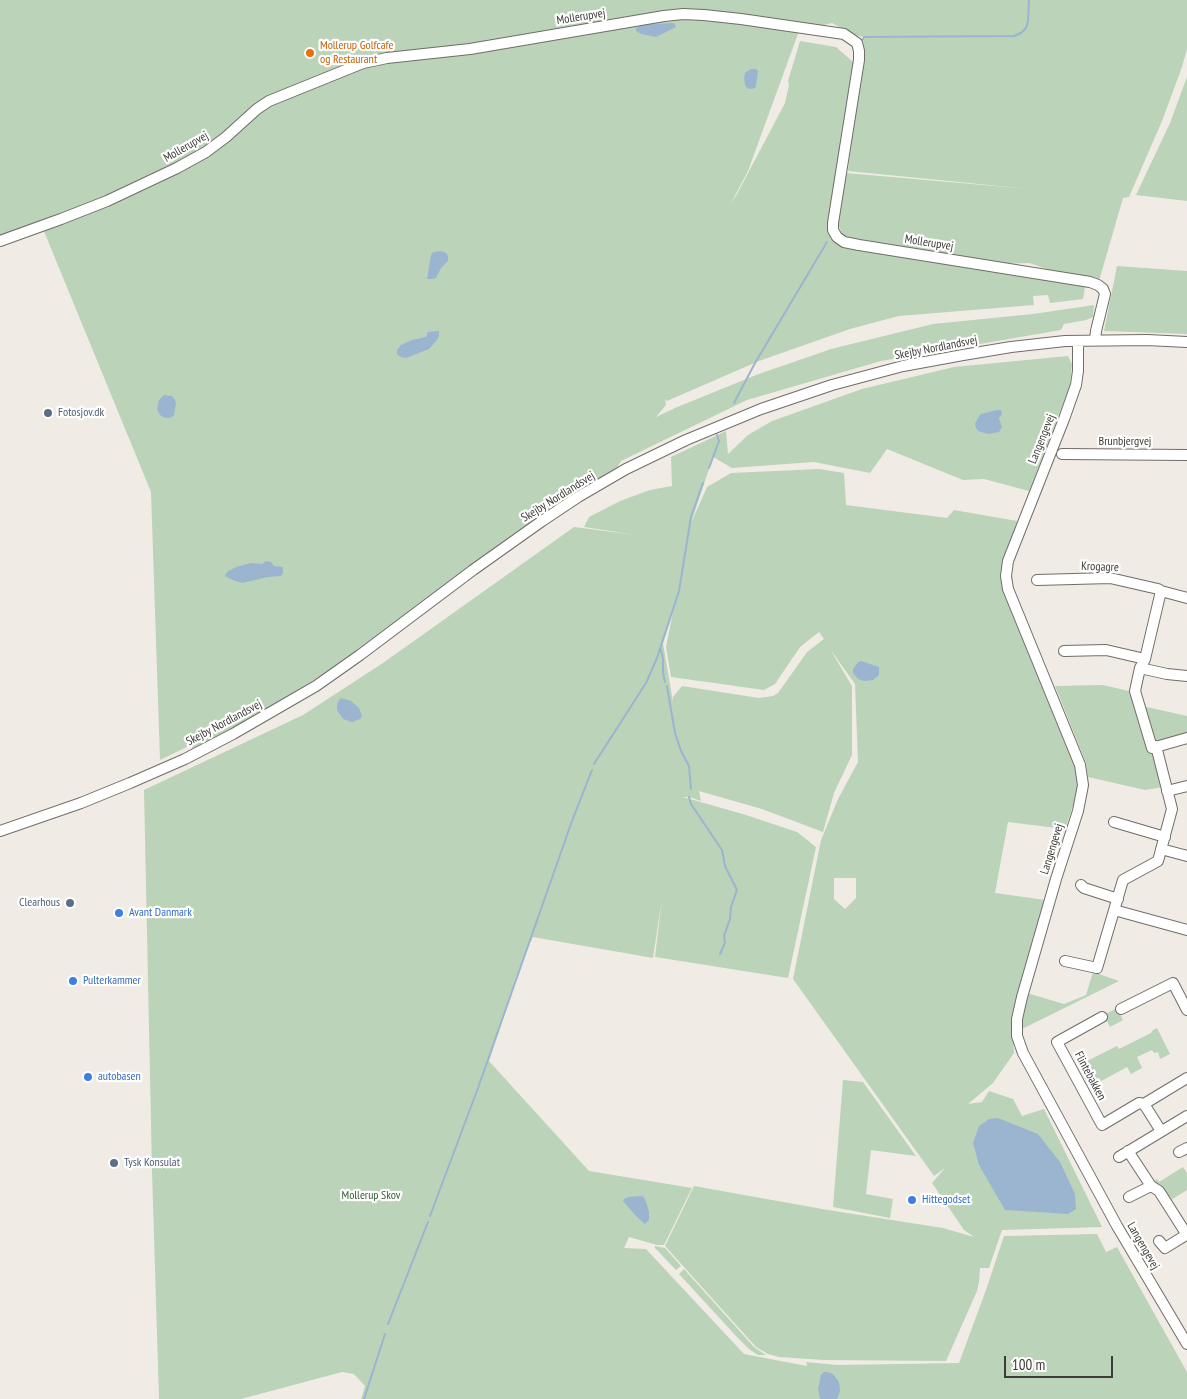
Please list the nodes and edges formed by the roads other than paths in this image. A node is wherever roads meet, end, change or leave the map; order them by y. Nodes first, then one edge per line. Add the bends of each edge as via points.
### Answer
1 (0, 241) edge
2 (1095, 340) junction
3 (1078, 341) junction
4 (1187, 342) edge
5 (1062, 454) dead end
6 (1187, 455) edge
7 (1037, 580) dead end
8 (1161, 591) junction
9 (1187, 598) edge
10 (1064, 651) dead end
11 (1143, 663) junction
12 (1187, 676) edge
13 (1187, 738) edge
14 (1156, 746) junction
15 (1187, 786) edge
16 (1168, 791) junction
17 (1114, 822) dead end
18 (0, 831) edge
19 (1165, 837) junction
20 (1161, 849) junction
21 (1187, 856) edge
22 (1081, 885) dead end
23 (1118, 899) junction
24 (1114, 910) junction
25 (1187, 930) edge
26 (1065, 961) dead end
27 (1121, 1008) dead end
28 (1187, 1010) edge
29 (1102, 1018) dead end
30 (1187, 1078) edge
31 (1144, 1104) junction
32 (1187, 1116) edge
33 (1161, 1131) junction
34 (1151, 1186) junction
35 (1129, 1197) dead end
36 (1187, 1235) edge
37 (1160, 1241) dead end
38 (1187, 1344) edge

1 - 2 street, Mollerupvej via 107,201 178,168 206,152 269,101 363,64 664,16 704,14 844,34 856,42 859,60 833,223 837,237 844,242 1098,285 1103,289 1105,298
2 - 3 street, Skejby Nordlandsvej
2 - 4 street, Skejby Nordlandsvej
3 - 18 street, Skejby Nordlandsvej via 1011,347 903,366 761,409 686,440 626,470 549,516 360,656 265,716 185,759 130,783
3 - 38 street, Langengevej via 1076,385 1008,561 1006,576 1008,588 1080,765 1083,785 1022,997 1017,1036 1023,1053 1117,1226
5 - 6 street, Brunbjergvej
7 - 8 street, Krogagre via 1110,578
8 - 9 street, Krogagre
8 - 11 street
10 - 11 street via 1106,650
11 - 12 street via 1167,674
11 - 14 street via 1135,691 1152,748
13 - 14 street
14 - 16 street
15 - 16 street
16 - 19 street via 1172,809
17 - 19 street
19 - 20 street
20 - 21 street
20 - 23 street via 1158,861 1123,880
22 - 23 street
23 - 24 street
24 - 25 street
24 - 26 street via 1097,968
27 - 28 street via 1173,983
29 - 31 street, Flintebakken via 1057,1042 1102,1125 1139,1103
30 - 31 street, Flintebakken
31 - 33 street
32 - 33 street
33 - 34 street via 1124,1154
34 - 35 street
34 - 36 street via 1159,1191
36 - 37 street via 1164,1248

